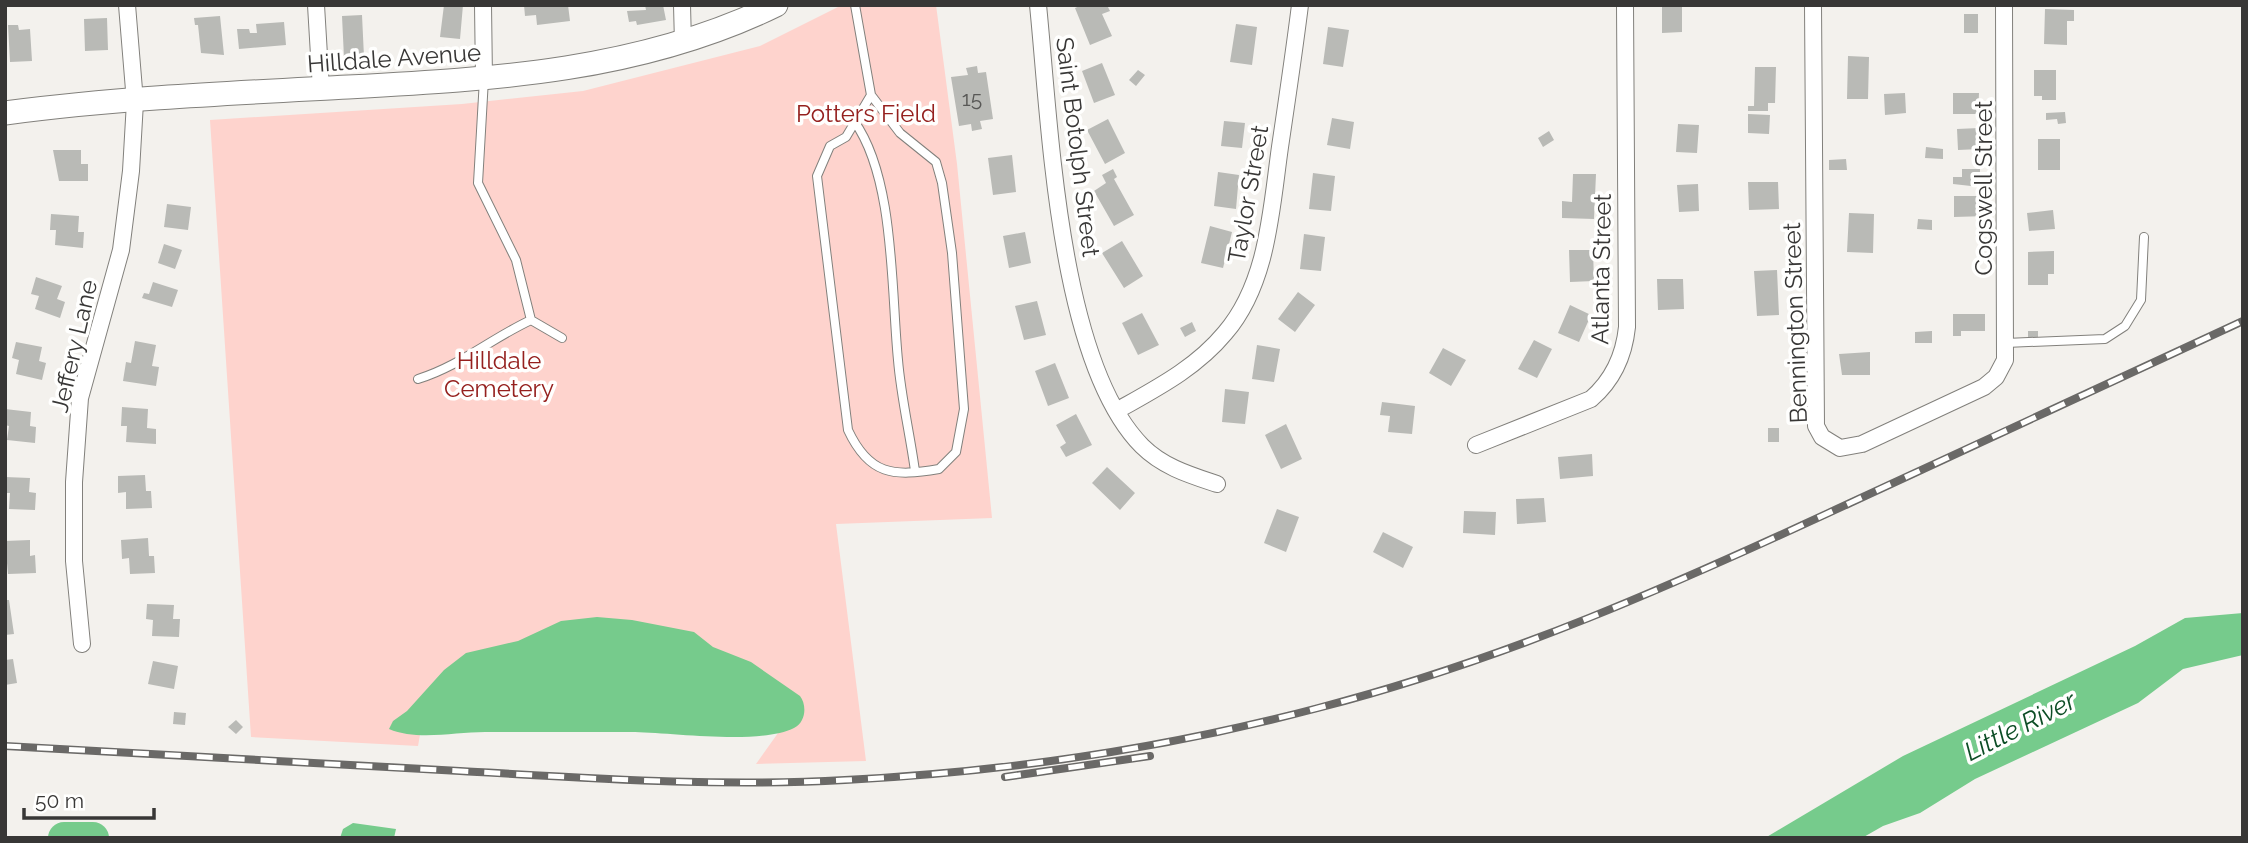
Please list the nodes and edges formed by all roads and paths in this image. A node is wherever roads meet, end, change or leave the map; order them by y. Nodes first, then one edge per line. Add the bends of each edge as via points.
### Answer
1 (127, 5) edge
2 (316, 5) edge
3 (483, 5) edge
4 (681, 5) edge
5 (776, 5) edge
6 (855, 5) edge
7 (1038, 5) edge
8 (1300, 5) edge
9 (1625, 5) edge
10 (1813, 5) edge
11 (2004, 5) edge
12 (683, 43) junction
13 (484, 79) junction
14 (321, 89) junction
15 (871, 95) junction
16 (135, 102) junction
17 (5, 113) edge
18 (855, 121) junction
19 (2144, 237) dead end
20 (531, 320) junction
21 (562, 338) dead end
22 (2006, 343) junction
23 (2001, 370) joint
24 (418, 379) dead end
25 (1118, 410) junction
26 (1476, 444) dead end
27 (915, 471) junction
28 (1217, 484) dead end
29 (82, 644) dead end

1 - 16 street, Jeffery Lane
2 - 14 street
3 - 13 street
4 - 12 street
5 - 12 main road, Hilldale Avenue
6 - 15 lane
7 - 25 street, Saint Botolph Street via 1060,222 1094,366
8 - 25 street, Taylor Street via 1267,233 1254,286 1227,332 1208,352 1181,375
9 - 26 street, Atlanta Street via 1626,327 1621,359 1603,389 1591,399
10 - 23 street, Bennington Street via 1816,426 1830,444 1851,448 1984,387
11 - 22 street, Cogswell Street
12 - 13 main road, Hilldale Avenue via 567,70
13 - 14 main road, Hilldale Avenue
13 - 20 lane via 478,183 516,260
14 - 16 main road, Hilldale Avenue
15 - 18 lane
15 - 27 lane via 900,133 936,162 952,253 962,433 956,452 939,469
16 - 17 main road, Hilldale Avenue
16 - 29 street, Jeffery Lane via 121,250 80,398 74,561
18 - 27 lane via 868,142 881,189 901,387
18 - 27 lane via 846,137 830,146 817,176 848,430 859,453 874,467 893,473
19 - 22 lane via 2141,300 2125,326 2105,339
20 - 21 lane
20 - 24 lane via 461,362
22 - 23 street, Cogswell Street
25 - 28 street, Saint Botolph Street via 1135,438 1153,455

